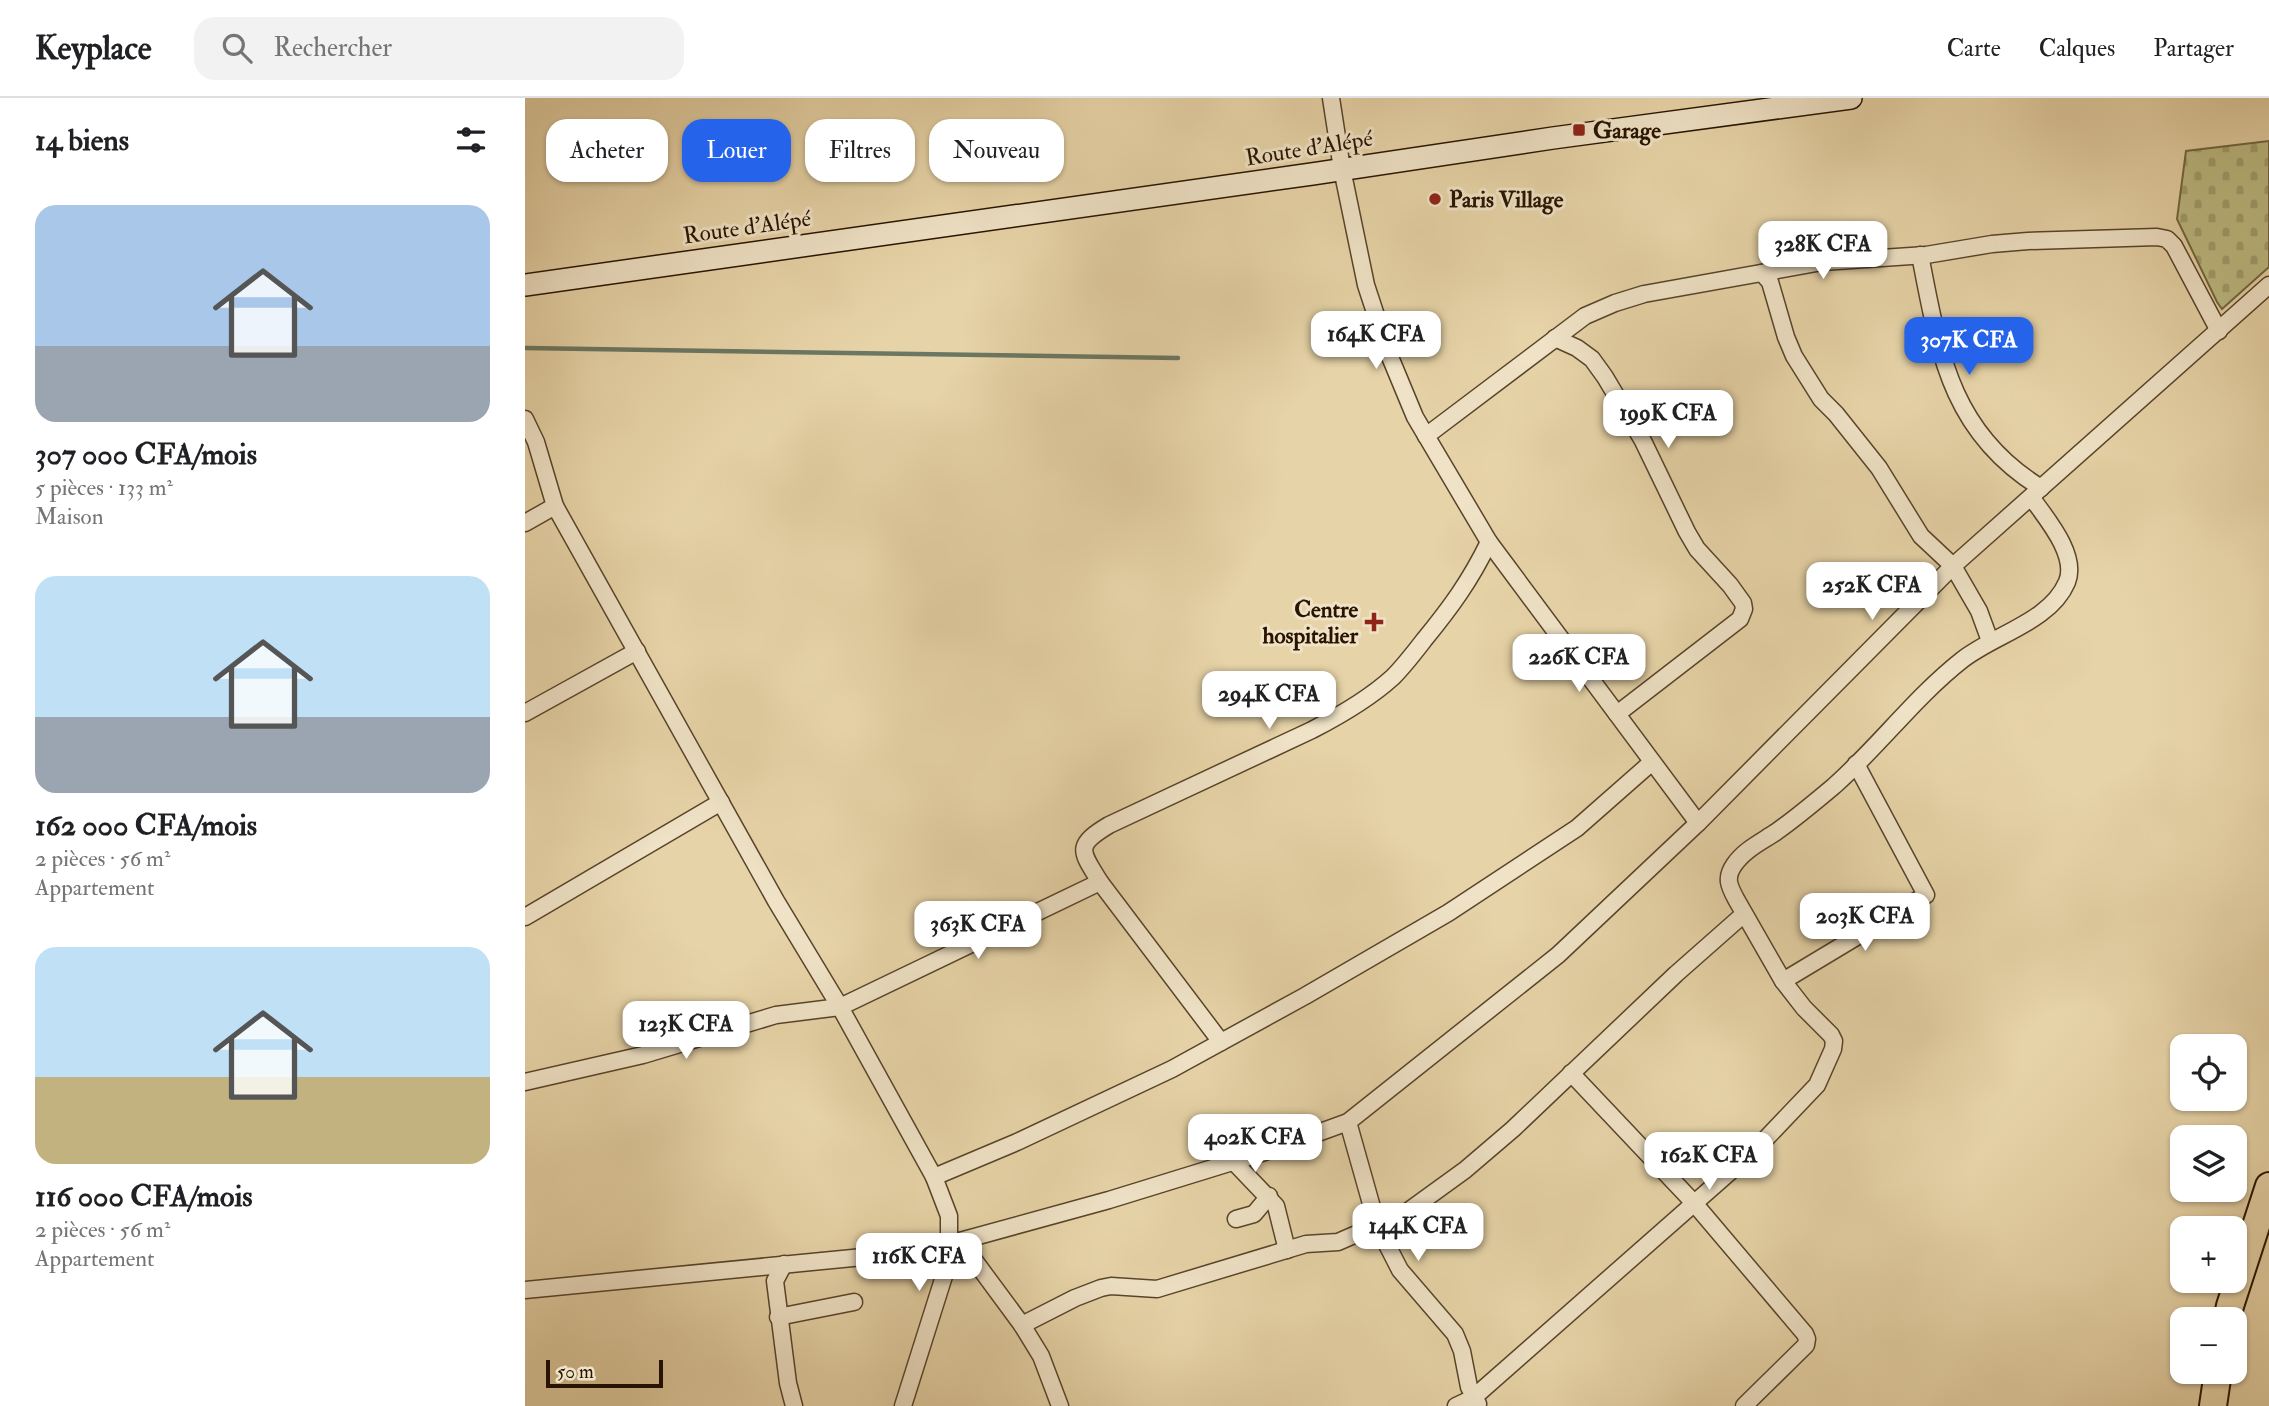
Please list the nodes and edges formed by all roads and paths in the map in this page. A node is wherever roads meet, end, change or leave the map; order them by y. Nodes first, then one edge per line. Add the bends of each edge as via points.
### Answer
1 (1331, 98) edge
2 (1851, 98) edge
3 (1342, 169) junction
4 (1920, 255) junction
5 (1762, 273) junction
6 (525, 285) edge
7 (2269, 285) edge
8 (2219, 331) junction
9 (1555, 338) junction
10 (525, 419) edge
11 (1426, 436) junction
12 (2036, 493) junction
13 (555, 506) junction
14 (525, 523) edge
15 (1489, 542) junction
16 (1953, 566) junction
17 (1990, 641) junction
18 (637, 651) junction
19 (525, 713) edge
20 (1617, 714) junction
21 (1651, 762) junction
22 (1856, 764) junction
23 (721, 802) junction
24 (1698, 824) junction
25 (1100, 881) junction
26 (1744, 914) junction
27 (525, 917) edge
28 (1783, 981) junction
29 (840, 1007) junction
30 (1221, 1042) junction
31 (1571, 1073) junction
32 (525, 1082) edge
33 (1348, 1122) junction
34 (1233, 1161) junction
35 (934, 1177) junction
36 (2269, 1186) edge
37 (1269, 1196) junction
38 (1694, 1203) junction
39 (1236, 1219) dead end
40 (1377, 1225) junction
41 (954, 1243) junction
42 (1287, 1250) junction
43 (784, 1265) junction
44 (525, 1290) edge
45 (854, 1302) dead end
46 (2230, 1307) edge
47 (778, 1317) junction
48 (1022, 1325) junction
49 (2216, 1384) edge
50 (1476, 1402) edge
51 (794, 1406) edge
52 (904, 1406) edge
53 (1060, 1406) edge
54 (1456, 1406) edge
55 (1744, 1406) edge
56 (2213, 1406) edge

1 - 3 street
2 - 3 main road, Route d'Alépé
3 - 6 main road, Route d'Alépé
3 - 11 street via 1366,285 1388,352
4 - 5 street via 1822,262
4 - 8 street via 2028,241 2167,239
4 - 12 street via 1934,328 1956,396 1987,445
5 - 9 street via 1615,303 1585,316
5 - 16 street via 1770,282 1790,347 1821,399 1879,468 1921,536
7 - 8 street
8 - 12 street
9 - 11 street
9 - 20 street via 1593,359 1643,442 1697,549 1730,585 1744,609 1740,619
10 - 13 street
11 - 15 street
12 - 16 street
12 - 17 street via 2068,559 2068,580 2047,610
13 - 14 street
13 - 18 street
15 - 20 street
15 - 25 street via 1472,578 1394,677 1343,714 1097,832 1083,848
16 - 17 street
16 - 24 street
17 - 22 street via 1946,674
18 - 19 street
18 - 23 street
20 - 21 street
21 - 24 street
21 - 30 street via 1577,828 1459,906
22 - 26 street via 1835,786 1733,866 1728,880
22 - 28 street via 1926,895
23 - 27 street
23 - 29 street
24 - 33 street via 1558,956
25 - 29 street
25 - 30 street
26 - 28 street
26 - 31 street
28 - 38 street via 1831,1035 1833,1049 1817,1085 1801,1103
29 - 32 street via 776,1016 643,1055
29 - 35 street
30 - 35 street via 1017,1142
31 - 38 street
31 - 40 street via 1465,1170 1407,1212
33 - 34 street
33 - 40 street
34 - 37 street
34 - 41 street
35 - 41 street
36 - 46 highway
37 - 39 street via 1255,1214
37 - 42 street
38 - 50 street
38 - 55 street via 1807,1339 1807,1345
40 - 42 street via 1338,1242
40 - 50 street via 1400,1270 1455,1334
41 - 43 street
41 - 48 street
41 - 52 street
42 - 48 street via 1157,1289 1101,1288
43 - 44 street
43 - 47 street via 775,1281
45 - 47 street
47 - 51 street
48 - 53 street via 1041,1356
49 - 56 highway
50 - 54 street

